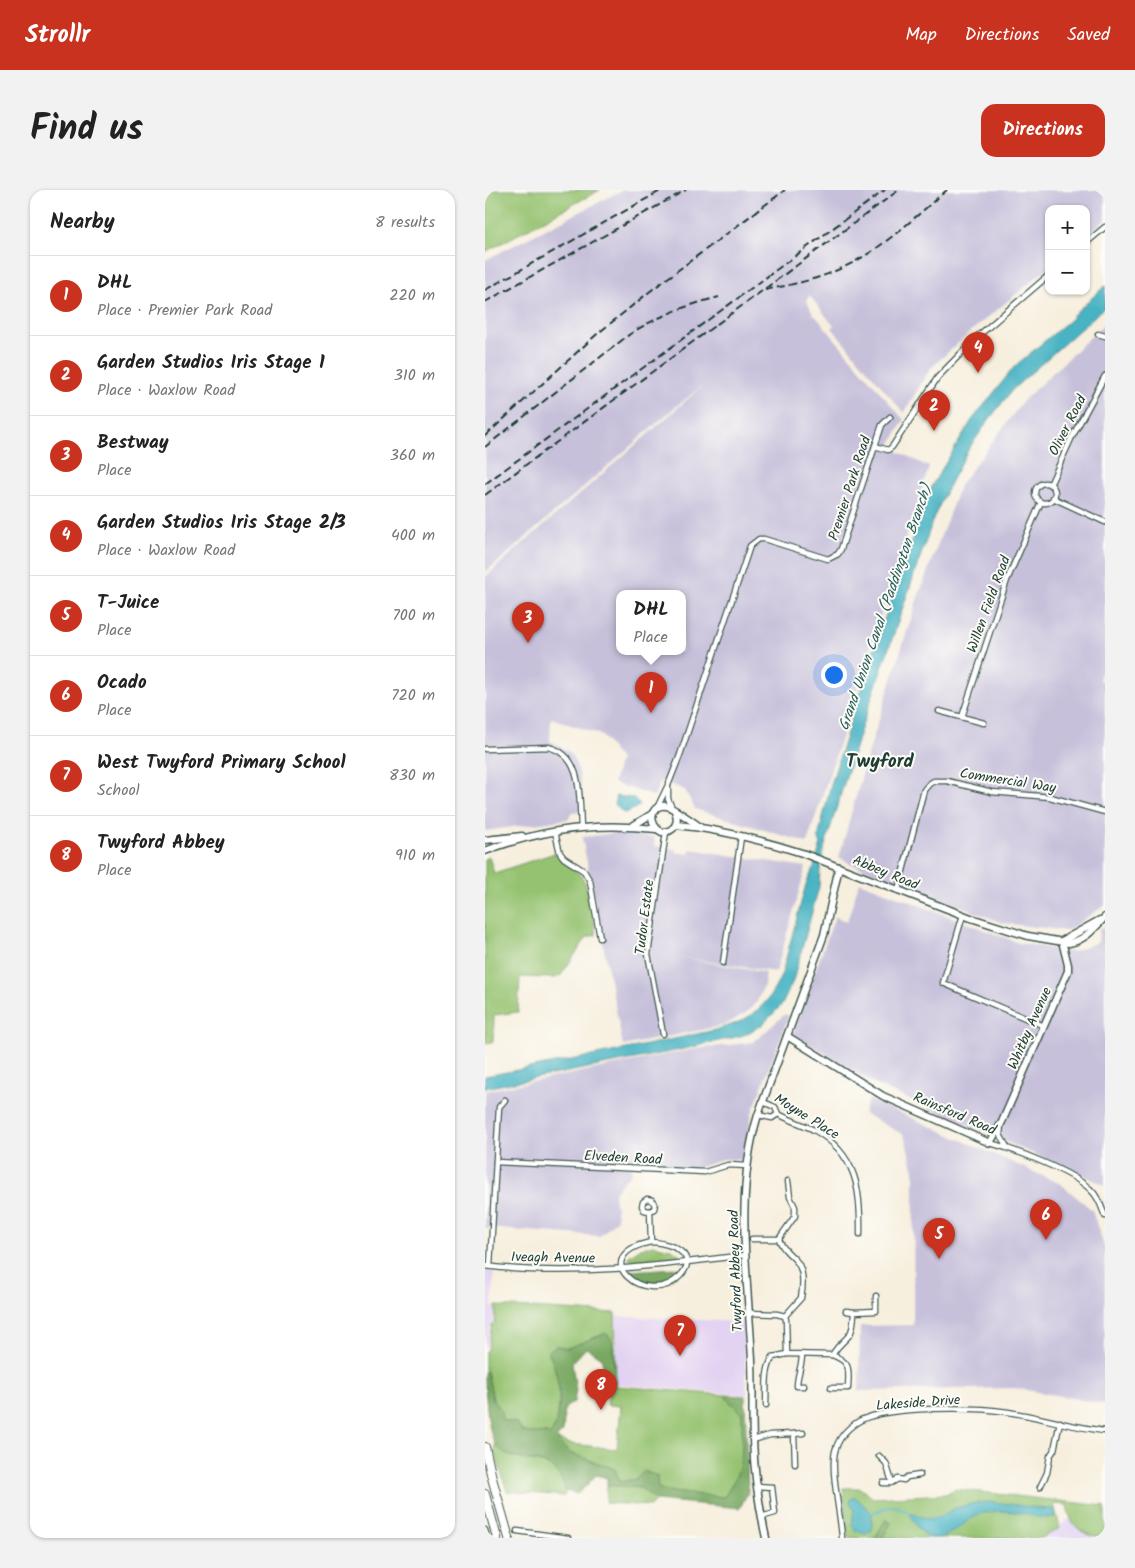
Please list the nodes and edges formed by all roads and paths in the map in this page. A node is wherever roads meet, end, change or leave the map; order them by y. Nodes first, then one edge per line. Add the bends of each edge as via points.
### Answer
1 (1105, 227) edge
2 (1090, 240) edge
3 (1045, 278) edge
4 (1098, 334) dead end
5 (1105, 336) edge
6 (1105, 376) edge
7 (890, 417) dead end
8 (875, 446) junction
9 (1050, 485) junction
10 (1053, 498) junction
11 (1041, 502) junction
12 (1105, 522) edge
13 (939, 711) dead end
14 (962, 717) junction
15 (984, 723) dead end
16 (485, 748) edge
17 (669, 783) junction
18 (657, 808) junction
19 (674, 810) junction
20 (1105, 812) edge
21 (652, 814) junction
22 (677, 825) junction
23 (633, 826) junction
24 (700, 827) junction
25 (581, 828) junction
26 (655, 828) junction
27 (555, 832) junction
28 (666, 832) junction
29 (531, 836) junction
30 (741, 837) junction
31 (487, 840) edge
32 (485, 851) edge
33 (839, 867) junction
34 (898, 890) junction
35 (963, 915) junction
36 (1104, 918) edge
37 (600, 938) dead end
38 (1062, 941) junction
39 (723, 963) dead end
40 (1044, 1026) junction
41 (663, 1034) dead end
42 (787, 1036) junction
43 (505, 1100) dead end
44 (763, 1102) junction
45 (778, 1114) junction
46 (758, 1115) junction
47 (1002, 1122) junction
48 (990, 1143) junction
49 (1007, 1148) junction
50 (496, 1162) junction
51 (747, 1166) junction
52 (788, 1181) dead end
53 (650, 1211) dead end
54 (1105, 1216) edge
55 (860, 1234) dead end
56 (752, 1239) dead end
57 (779, 1239) junction
58 (651, 1242) junction
59 (745, 1255) junction
60 (686, 1263) junction
61 (487, 1266) edge
62 (621, 1268) junction
63 (876, 1296) dead end
64 (846, 1312) dead end
65 (854, 1312) junction
66 (749, 1313) junction
67 (785, 1316) junction
68 (787, 1354) junction
69 (802, 1355) junction
70 (832, 1355) junction
71 (804, 1386) dead end
72 (831, 1388) dead end
73 (766, 1405) dead end
74 (1059, 1422) junction
75 (1105, 1431) edge
76 (803, 1433) dead end
77 (794, 1434) junction
78 (753, 1440) junction
79 (485, 1447) edge
80 (879, 1456) dead end
81 (795, 1464) dead end
82 (920, 1475) dead end
83 (892, 1482) junction
84 (883, 1483) dead end
85 (757, 1486) junction
86 (1040, 1487) dead end
87 (485, 1494) edge
88 (761, 1517) junction
89 (485, 1530) edge
90 (517, 1531) dead end
91 (487, 1538) edge
92 (497, 1538) edge
93 (509, 1538) edge
94 (567, 1538) edge
95 (766, 1538) edge
96 (842, 1538) edge

1 - 2 street
3 - 8 street via 978,336 938,377 888,450
4 - 5 street
6 - 9 street, Oliver Road
7 - 8 street, Premier Park Road via 882,425
8 - 17 street, Premier Park Road via 838,554 828,558 763,539 750,546
9 - 10 street via 1055,492
9 - 11 street via 1041,484 1036,488 1035,495
10 - 11 street via 1049,502
10 - 12 street
11 - 14 street, Willen Field Road via 1007,580
13 - 14 street
14 - 15 street
16 - 25 street via 549,747 569,758 577,774
17 - 18 street, Premier Park Road
17 - 19 street, Premier Park Road via 668,799
18 - 19 street via 665,805
18 - 21 street
19 - 22 street
19 - 24 street, Abbey Road
20 - 34 street, Commercial Way via 1050,797 992,792 934,781 924,790
21 - 23 street
21 - 26 street
22 - 24 street, Abbey Road
22 - 28 street
23 - 25 street
23 - 26 street
24 - 30 street, Abbey Road
25 - 27 street
26 - 28 street
27 - 29 street
27 - 37 street via 564,858 584,871 590,881
28 - 41 street, Tudor Estate via 648,954
29 - 31 street
29 - 32 street
30 - 33 street, Abbey Road via 776,845
30 - 39 street
33 - 34 street, Abbey Road
33 - 42 street, Twyford Abbey Road via 828,923
34 - 35 street, Abbey Road
35 - 38 street, Abbey Road via 1028,936
35 - 40 street via 943,983
36 - 38 street, Abbey Road via 1082,939 1069,943
38 - 40 street, Whitby Avenue via 1068,971
40 - 47 street, Whitby Avenue
42 - 44 street, Twyford Abbey Road
42 - 48 street, Rainsford Road via 883,1096
43 - 50 street via 499,1107
44 - 45 street, Moyne Place via 775,1107
44 - 46 street, Twyford Abbey Road
45 - 46 street via 772,1118
45 - 55 street, Moyne Place via 814,1130 842,1153 858,1187
46 - 51 street, Twyford Abbey Road
47 - 48 street, Whitby Avenue
47 - 49 street via 1000,1135
48 - 49 street, Rainsford Road
49 - 54 street, Rainsford Road via 1075,1178 1090,1189
50 - 51 street, Elveden Road via 705,1172 728,1165
50 - 61 street
51 - 59 street, Twyford Abbey Road
52 - 57 street via 795,1216
53 - 58 street
56 - 57 street
57 - 67 street via 783,1249 801,1270 801,1298
58 - 60 street via 668,1244 680,1250
58 - 62 street via 629,1250
59 - 60 street, Iveagh Avenue
59 - 66 street, Twyford Abbey Road
60 - 62 street, Iveagh Avenue
60 - 62 street via 683,1273 673,1282 653,1287 629,1280
61 - 62 street, Iveagh Avenue via 537,1270
63 - 65 street via 876,1311
64 - 65 street
65 - 70 street via 851,1335
66 - 67 street
66 - 78 street, Twyford Abbey Road
67 - 68 street
68 - 69 street
68 - 73 street via 773,1357 769,1362
69 - 70 street
69 - 71 street via 797,1386
70 - 72 street via 846,1363 851,1388
74 - 75 street, Lakeside Drive
74 - 86 street via 1054,1450
74 - 96 street, Lakeside Drive via 1002,1412 954,1409 899,1412 861,1420 850,1427 835,1448 834,1472
76 - 77 street
77 - 78 street
77 - 81 street
78 - 85 street, Twyford Abbey Road
79 - 93 highway
80 - 83 street via 886,1463
82 - 83 street
83 - 84 street
85 - 88 street, Twyford Abbey Road
85 - 88 street via 772,1487 775,1513
87 - 92 highway
88 - 95 street, Twyford Abbey Road
89 - 91 street
90 - 94 street

